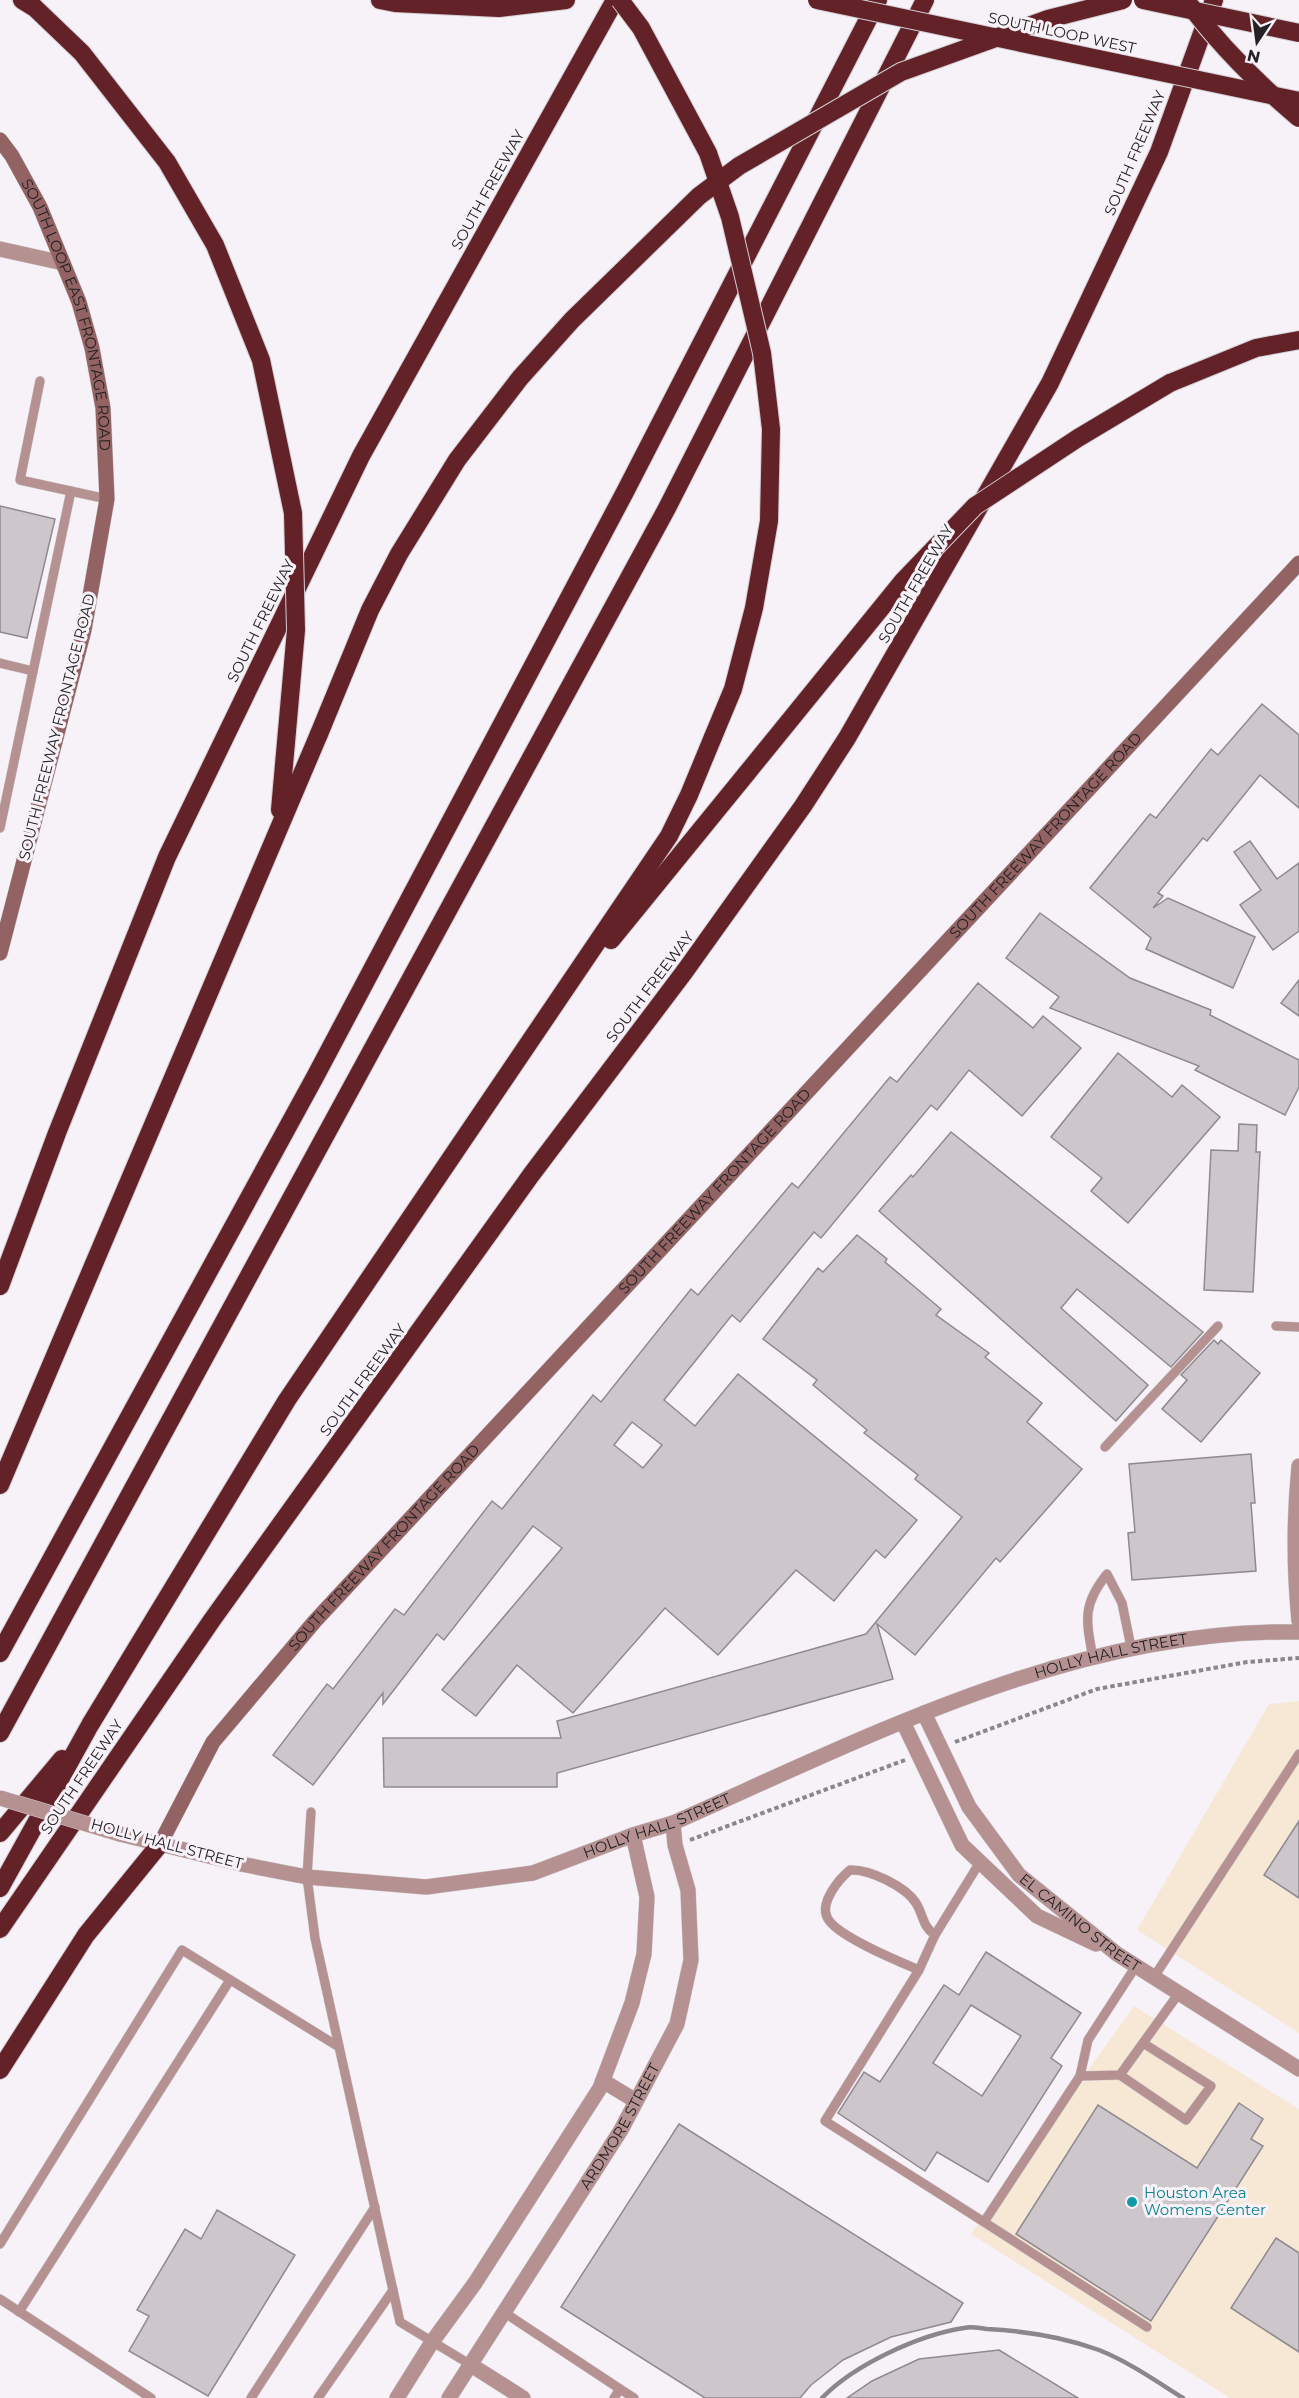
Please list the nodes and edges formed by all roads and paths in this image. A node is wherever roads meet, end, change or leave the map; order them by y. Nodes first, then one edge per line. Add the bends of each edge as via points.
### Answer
1 (380, 0) edge
2 (566, 0) edge
3 (615, 0) edge
4 (620, 0) edge
5 (817, 0) edge
6 (878, 0) edge
7 (925, 0) edge
8 (1123, 0) edge
9 (1143, 0) edge
10 (1186, 0) edge
11 (1214, 0) edge
12 (28, 4) edge
13 (1299, 33) edge
14 (1299, 101) edge
15 (1299, 118) edge
16 (0, 140) edge
17 (0, 249) edge
18 (63, 263) junction
19 (1299, 340) edge
20 (40, 381) dead end
21 (71, 491) junction
22 (107, 499) junction
23 (1299, 563) edge
24 (0, 663) edge
25 (33, 671) junction
26 (279, 824) junction
27 (0, 828) edge
28 (6, 908) edge
29 (0, 953) edge
30 (540, 1028) junction
31 (0, 1286) edge
32 (1218, 1326) dead end
33 (1276, 1326) dead end
34 (1299, 1328) edge
35 (1105, 1447) dead end
36 (12, 1455) junction
37 (1299, 1466) edge
38 (0, 1480) edge
39 (0, 1485) edge
40 (1299, 1621) edge
41 (1299, 1632) edge
42 (1131, 1647) junction
43 (0, 1653) edge
44 (1093, 1658) junction
45 (1299, 1658) edge
46 (924, 1713) junction
47 (903, 1722) junction
48 (90, 1725) junction
49 (0, 1733) edge
50 (940, 1747) junction
51 (1299, 1754) edge
52 (919, 1755) junction
53 (0, 1798) edge
54 (311, 1812) dead end
55 (673, 1823) junction
56 (0, 1833) edge
57 (633, 1835) junction
58 (160, 1844) junction
59 (675, 1845) junction
60 (980, 1862) junction
61 (307, 1877) junction
62 (0, 1888) edge
63 (0, 1929) edge
64 (935, 1935) junction
65 (1117, 1954) junction
66 (1137, 1966) junction
67 (919, 1970) junction
68 (1154, 1977) junction
69 (230, 1980) junction
70 (1179, 1993) junction
71 (1143, 2043) junction
72 (339, 2047) junction
73 (1299, 2069) edge
74 (0, 2070) edge
75 (1119, 2075) junction
76 (1080, 2076) junction
77 (603, 2081) junction
78 (636, 2101) junction
79 (375, 2207) junction
80 (984, 2222) junction
81 (0, 2244) edge
82 (393, 2290) junction
83 (0, 2299) edge
84 (19, 2312) junction
85 (505, 2313) junction
86 (1147, 2327) dead end
87 (432, 2342) junction
88 (471, 2365) junction
89 (620, 2389) junction
90 (515, 2396) edge
91 (152, 2398) edge
92 (251, 2398) edge
93 (318, 2398) edge
94 (397, 2398) edge
95 (449, 2398) edge
96 (615, 2398) edge
97 (634, 2398) edge

1 - 2 highway via 499,8
3 - 31 highway, SOUTH FREEWAY via 361,456 167,857
4 - 30 highway, bridge via 641,28 708,153 730,217 762,353 771,429 769,521 754,608 734,689 689,795 669,836
5 - 14 highway, SOUTH LOOP WEST, bridge
6 - 43 highway via 625,492 337,1035
7 - 49 highway via 666,510
8 - 26 highway, bridge via 1048,19 901,72 739,166 699,196 572,320 520,378 457,460 375,601
9 - 13 highway, bridge
10 - 15 highway, bridge via 1210,33
11 - 63 highway, SOUTH FREEWAY via 1159,152 1050,383 847,738 699,951 531,1175 212,1620
12 - 26 highway, bridge via 82,53 167,162 215,245 261,360 294,513 296,630
16 - 18 main road, SOUTH LOOP EAST FRONTAGE ROAD via 40,207
17 - 18 street
18 - 22 main road, SOUTH LOOP EAST FRONTAGE ROAD via 92,348 103,408
19 - 30 highway, bridge via 1256,348 1170,383 975,506 903,581
20 - 21 lane via 20,480
21 - 22 lane
21 - 25 lane
22 - 28 main road, SOUTH FREEWAY FRONTAGE ROAD via 84,630
23 - 58 main road, SOUTH FREEWAY FRONTAGE ROAD via 315,1621 213,1742
24 - 25 lane
25 - 27 lane
26 - 36 highway
28 - 29 main road, SOUTH FREEWAY FRONTAGE ROAD
30 - 48 highway via 286,1400
32 - 35 lane
33 - 34 lane
36 - 38 highway
36 - 39 highway
37 - 40 street
41 - 42 street, HOLLY HALL STREET via 1230,1633
42 - 44 street, HOLLY HALL STREET
42 - 44 lane via 1122,1603 1107,1574 1094,1591 1088,1610
44 - 46 street, HOLLY HALL STREET via 1003,1683
45 - 50 path via 1247,1662 1097,1689
46 - 47 street, HOLLY HALL STREET
46 - 50 street, EL CAMINO STREET
47 - 52 street
47 - 55 street, HOLLY HALL STREET
48 - 56 highway
48 - 62 highway
50 - 65 street, EL CAMINO STREET via 969,1807 1019,1875
51 - 68 lane
52 - 59 path
52 - 60 street via 962,1845
53 - 58 street, HOLLY HALL STREET, bridge
54 - 61 lane
55 - 57 street, HOLLY HALL STREET
55 - 59 street, ARDMORE STREET
57 - 61 street, HOLLY HALL STREET via 533,1873 450,1884 426,1887
57 - 77 street via 647,1897 644,1954 632,2003
58 - 61 street, HOLLY HALL STREET
58 - 74 highway via 86,1935
59 - 78 street, ARDMORE STREET via 688,1890 691,1959 677,2024
60 - 64 lane
60 - 65 street via 1037,1916
61 - 72 lane via 315,1938
64 - 67 lane
64 - 67 lane via 927,1929 910,1896 868,1872 850,1870 825,1906 826,1916 839,1930
65 - 66 street, EL CAMINO STREET
66 - 68 street, EL CAMINO STREET
66 - 76 lane via 1088,2040
67 - 80 lane via 825,2121
68 - 70 street, EL CAMINO STREET
69 - 72 lane
69 - 81 lane via 182,1950
69 - 84 lane
70 - 71 lane
70 - 73 street, EL CAMINO STREET
71 - 75 lane
71 - 75 lane via 1211,2086 1186,2120
72 - 79 lane
75 - 76 lane
76 - 80 lane
77 - 78 street
77 - 87 street via 476,2283
78 - 85 street, ARDMORE STREET
79 - 82 lane
79 - 92 lane
80 - 86 lane
82 - 87 lane via 400,2322
82 - 93 lane
83 - 84 lane
84 - 91 lane
85 - 88 street, ARDMORE STREET
85 - 89 lane
87 - 88 lane
87 - 94 street
88 - 90 street
88 - 95 street, ARDMORE STREET
89 - 96 lane
89 - 97 lane

